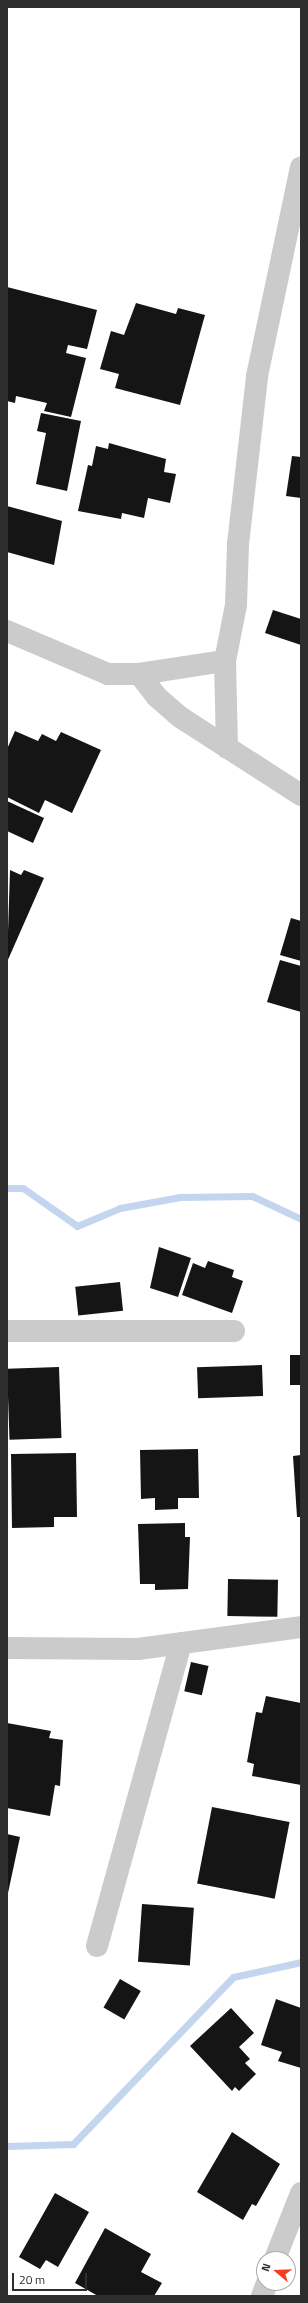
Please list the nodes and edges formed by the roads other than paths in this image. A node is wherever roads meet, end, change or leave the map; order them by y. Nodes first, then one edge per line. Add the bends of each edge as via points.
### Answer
1 (301, 168) edge
2 (7, 631) edge
3 (225, 661) junction
4 (139, 674) junction
5 (227, 748) junction
6 (301, 795) edge
7 (7, 1331) edge
8 (234, 1331) dead end
9 (301, 1627) edge
10 (181, 1643) junction
11 (7, 1648) edge
12 (97, 1946) dead end
13 (301, 2193) edge
14 (278, 2251) edge

1 - 3 street via 257,376 238,544 236,605
2 - 4 street via 108,674
3 - 4 street
3 - 5 street
4 - 5 street via 157,697 180,717
5 - 6 street
7 - 8 street
9 - 10 street
10 - 11 street via 138,1649
10 - 12 street
13 - 14 street

